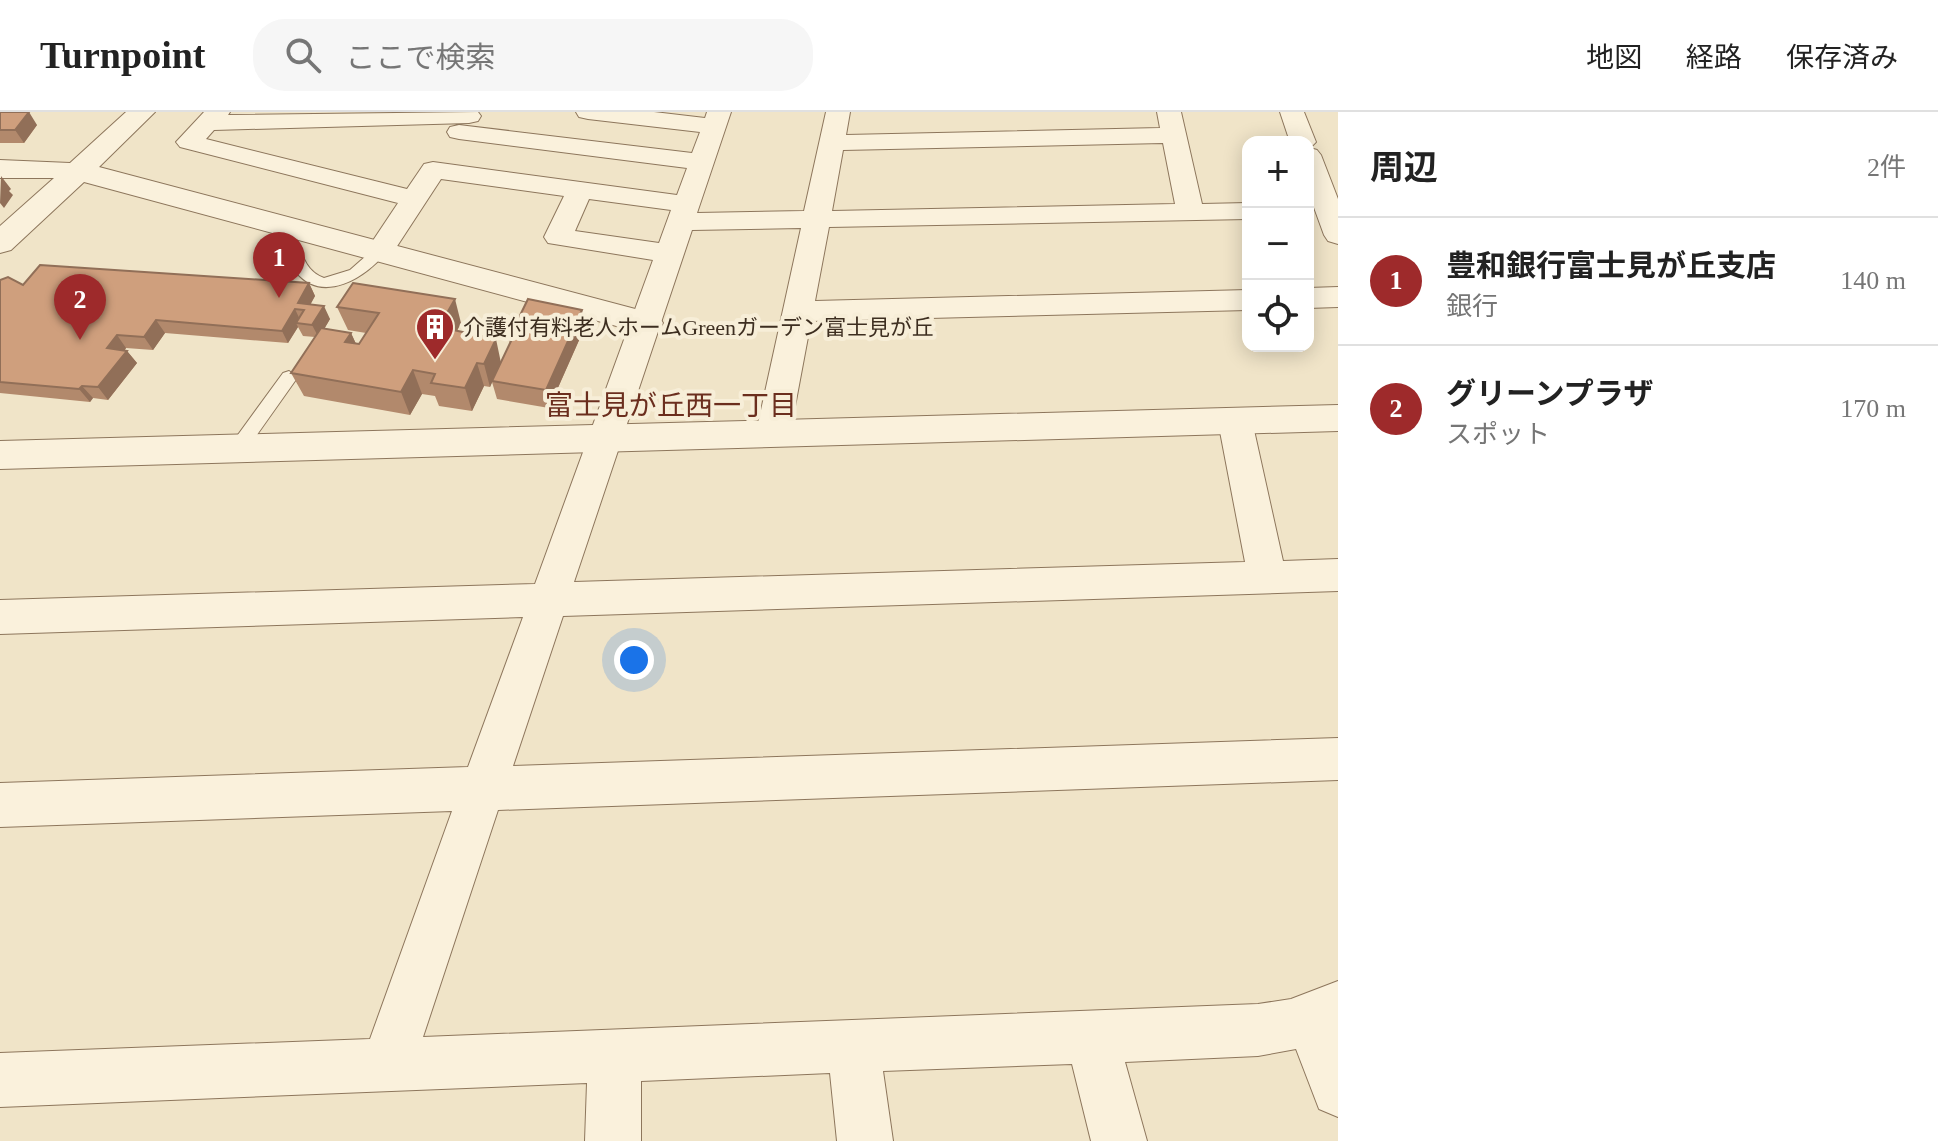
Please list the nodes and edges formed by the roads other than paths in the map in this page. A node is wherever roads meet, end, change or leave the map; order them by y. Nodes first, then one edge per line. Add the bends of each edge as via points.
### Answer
1 (142, 112) edge
2 (588, 112) edge
3 (838, 112) edge
4 (1292, 112) edge
5 (213, 118) edge
6 (467, 120) edge
7 (1171, 124) edge
8 (712, 134) edge
9 (1301, 136) edge
10 (831, 143) junction
11 (0, 169) edge
12 (433, 170) junction
13 (78, 171) junction
14 (1314, 173) edge
15 (580, 190) junction
16 (414, 199) junction
17 (1242, 211) edge
18 (1190, 212) junction
19 (1328, 215) edge
20 (816, 219) junction
21 (284, 225) junction
22 (679, 227) junction
23 (0, 243) edge
24 (380, 251) junction
25 (1338, 297) edge
26 (1314, 298) edge
27 (1242, 300) edge
28 (797, 311) junction
29 (646, 323) junction
30 (289, 377) dead end
31 (1338, 418) edge
32 (1235, 421) junction
33 (773, 433) junction
34 (605, 438) junction
35 (238, 448) junction
36 (0, 455) edge
37 (1267, 575) junction
38 (1338, 575) edge
39 (550, 598) junction
40 (0, 617) edge
41 (1338, 759) edge
42 (483, 788) junction
43 (0, 805) edge
44 (1324, 1013) edge
45 (1092, 1036) junction
46 (853, 1046) junction
47 (614, 1056) junction
48 (387, 1064) junction
49 (0, 1080) edge
50 (1338, 1090) edge
51 (613, 1141) edge
52 (865, 1141) edge
53 (1119, 1141) edge

1 - 13 street
2 - 8 street
3 - 10 street
4 - 9 street
5 - 6 street
5 - 16 street via 189,142
6 - 8 street
6 - 12 street
7 - 10 street
7 - 18 street
8 - 22 street
10 - 20 street
11 - 13 street
12 - 15 street
12 - 16 street
13 - 21 street via 243,222
13 - 23 street
14 - 19 street
15 - 22 street
15 - 22 street via 558,237
16 - 24 street
17 - 18 street
18 - 20 street
20 - 22 street
20 - 28 street
21 - 24 street
21 - 24 lane via 301,269 320,280 355,275
22 - 29 street
24 - 29 street
25 - 26 street
27 - 28 street
28 - 33 street
29 - 34 street
30 - 35 lane
31 - 32 street
32 - 33 street
32 - 37 street
33 - 34 street
34 - 35 street
34 - 39 street
35 - 36 street
37 - 38 street
37 - 39 street
39 - 40 street
39 - 42 street
41 - 42 street
42 - 43 street
42 - 48 street
44 - 45 street via 1258,1030
44 - 50 street
45 - 46 street
45 - 53 street
46 - 47 street
46 - 52 street
47 - 48 street
47 - 51 street
48 - 49 street

